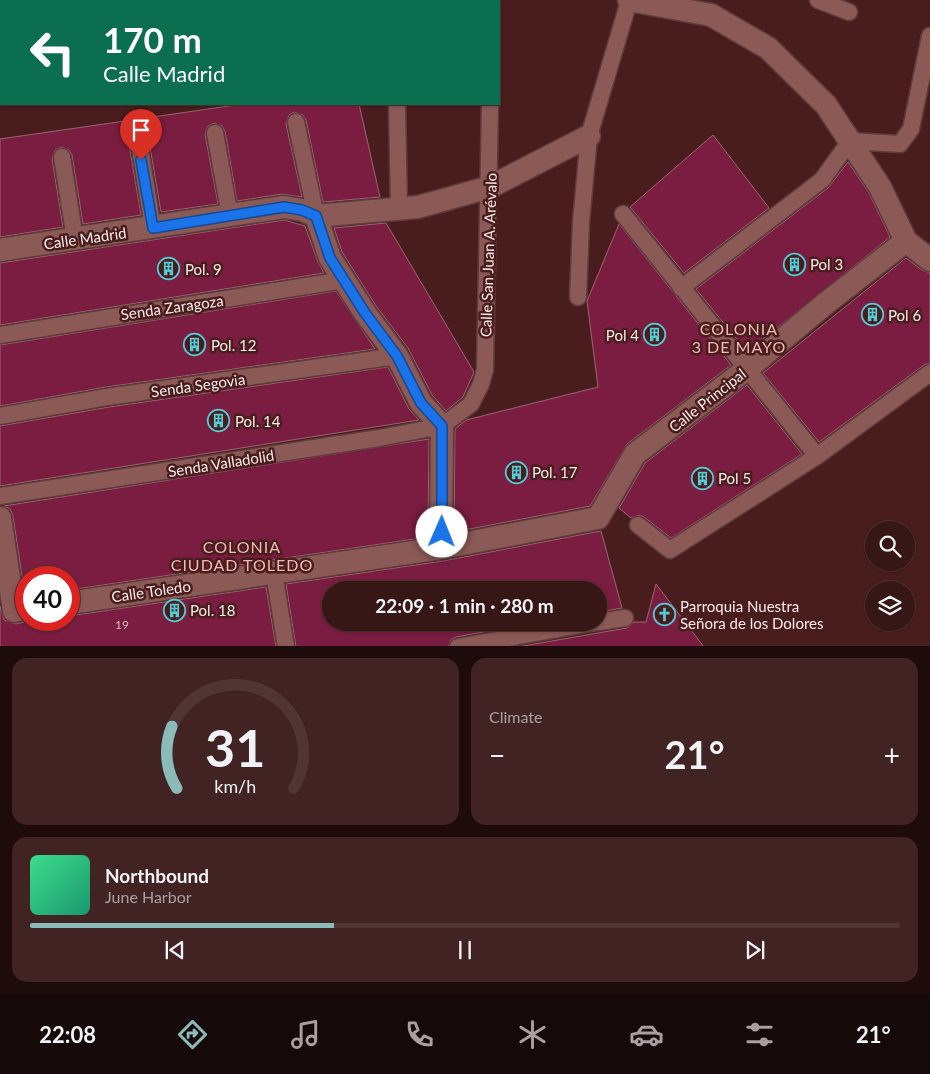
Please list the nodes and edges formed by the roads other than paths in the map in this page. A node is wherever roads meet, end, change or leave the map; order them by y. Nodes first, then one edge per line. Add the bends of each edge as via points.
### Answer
1 (629, 0) edge
2 (818, 0) edge
3 (713, 7) edge
4 (849, 12) dead end
5 (930, 38) edge
6 (924, 104) edge
7 (397, 105) edge
8 (490, 105) edge
9 (296, 122) dead end
10 (215, 133) dead end
11 (589, 136) junction
12 (850, 141) junction
13 (138, 143) dead end
14 (62, 157) dead end
15 (490, 187) junction
16 (398, 209) junction
17 (623, 214) dead end
18 (230, 216) junction
19 (316, 216) junction
20 (153, 228) junction
21 (75, 239) junction
22 (906, 241) junction
23 (0, 250) edge
24 (930, 260) edge
25 (344, 280) junction
26 (681, 288) junction
27 (578, 298) dead end
28 (0, 335) edge
29 (397, 356) junction
30 (747, 370) junction
31 (930, 373) edge
32 (0, 416) edge
33 (442, 426) junction
34 (817, 456) junction
35 (0, 496) edge
36 (0, 518) edge
37 (598, 518) joint
38 (638, 525) dead end
39 (441, 548) junction
40 (274, 573) junction
41 (80, 601) edge
42 (14, 611) edge
43 (625, 618) dead end
44 (607, 621) edge
45 (546, 631) edge
46 (286, 646) edge
47 (458, 646) edge

1 - 3 street
1 - 11 street
2 - 4 street
3 - 12 street via 768,48 826,105
5 - 6 street
6 - 12 street via 900,144
7 - 16 street
8 - 15 street, Calle San Juan A. Arévalo
9 - 19 street
10 - 18 street
11 - 15 street
11 - 27 street
12 - 22 street via 880,187
12 - 26 street via 822,180
13 - 20 street
14 - 21 street
15 - 16 street via 418,207
15 - 33 street, Calle San Juan A. Arévalo via 485,370 471,404
16 - 19 street
17 - 26 street
18 - 19 street, Calle Madrid via 284,207
18 - 20 street, Calle Madrid
19 - 25 street via 330,258
20 - 21 street, Calle Madrid
21 - 23 street, Calle Madrid
22 - 24 street
22 - 30 street, Calle Principal via 824,304
25 - 28 street, Senda Zaragoza
25 - 29 street
26 - 30 street
29 - 32 street, Senda Segovia via 108,397
29 - 33 street via 421,403
30 - 34 street
30 - 37 street, Calle Principal via 635,454
31 - 34 street
33 - 35 street, Senda Valladolid
33 - 39 street
34 - 38 street via 670,550
36 - 42 street
37 - 39 street, Calle Toledo
39 - 40 street, Calle Toledo
40 - 41 street, Calle Toledo
40 - 46 street
43 - 44 street
45 - 47 street

